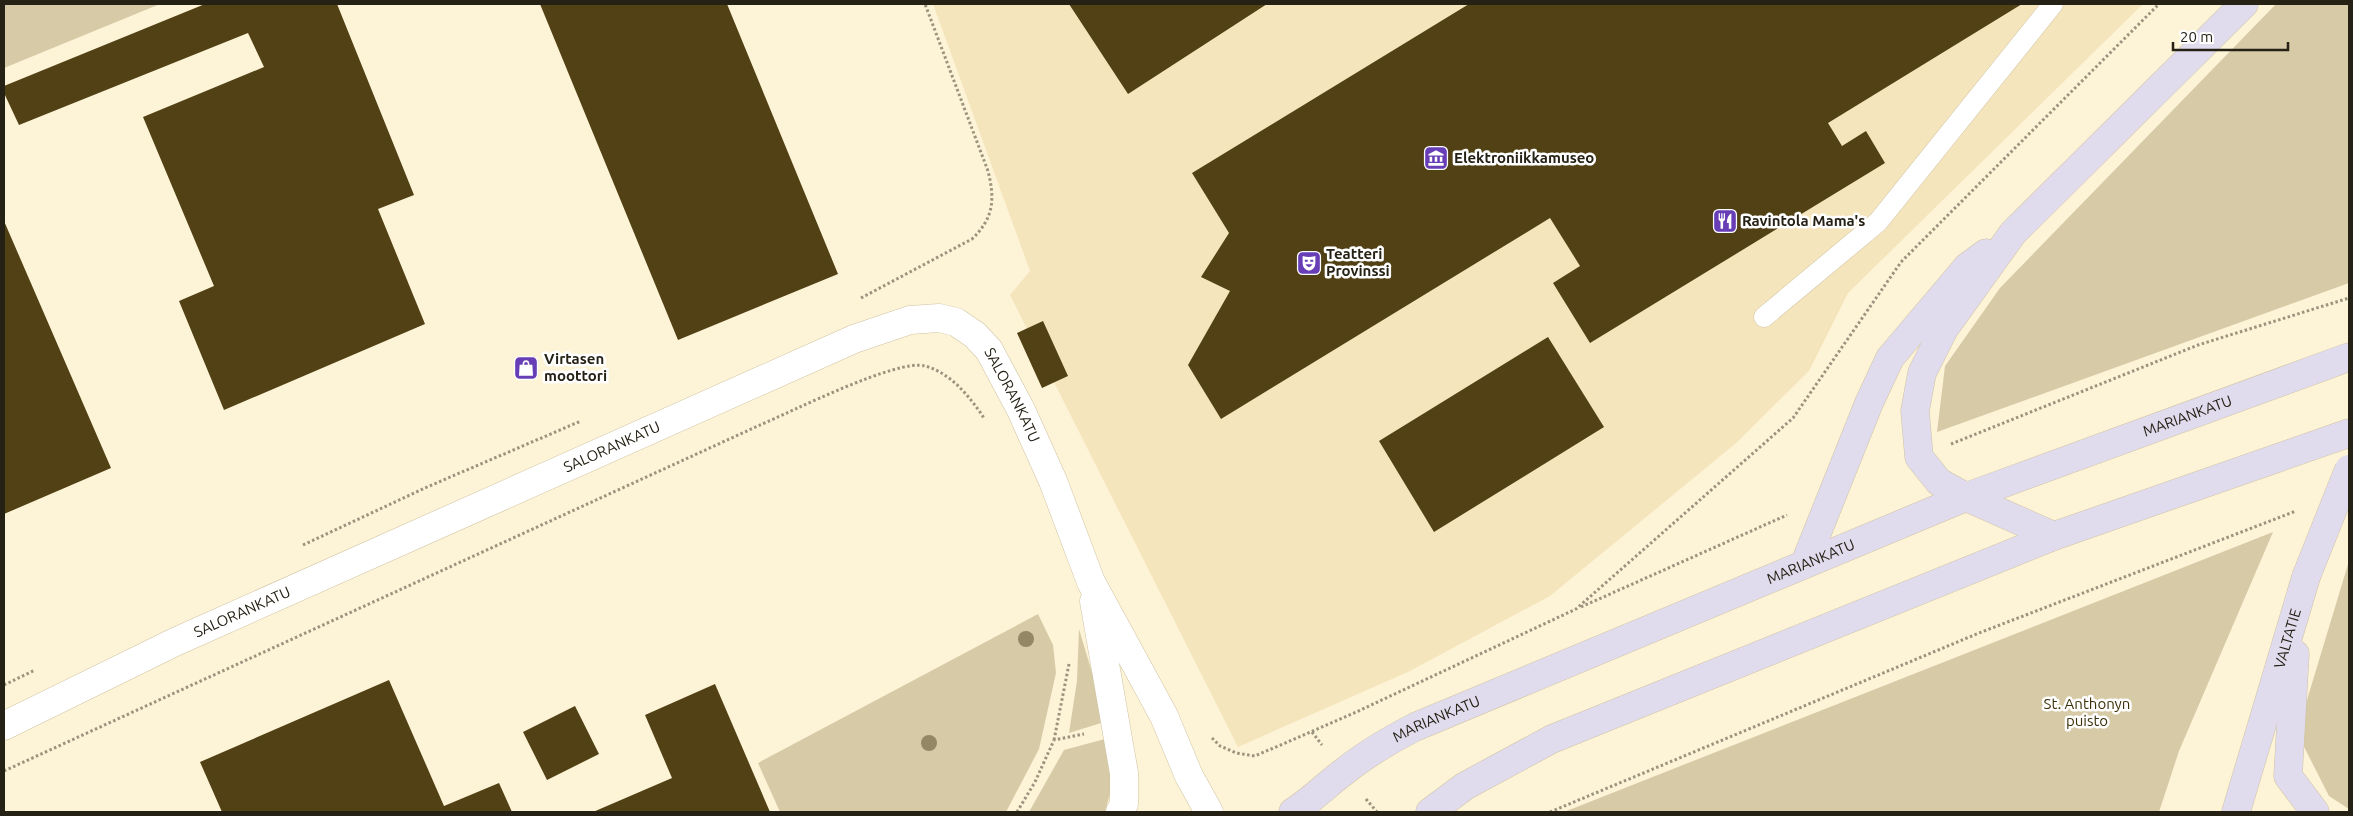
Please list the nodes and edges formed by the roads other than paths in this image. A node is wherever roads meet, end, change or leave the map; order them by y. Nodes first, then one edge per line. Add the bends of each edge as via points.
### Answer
1 (2053, 4) edge
2 (2244, 4) edge
3 (2014, 233) junction
4 (1764, 317) dead end
5 (2349, 357) edge
6 (2349, 433) edge
7 (2349, 469) edge
8 (1966, 497) junction
9 (2054, 536) junction
10 (1805, 564) junction
11 (1091, 582) junction
12 (2297, 612) junction
13 (4, 726) edge
14 (1120, 812) edge
15 (1209, 812) edge
16 (1293, 812) edge
17 (1430, 812) edge
18 (2236, 812) edge
19 (2315, 812) edge

1 - 4 lane via 1878,222
2 - 3 main road
3 - 8 main road via 1944,329 1922,373 1915,411 1919,457 1939,482
3 - 10 main road via 1967,267 1890,358
5 - 8 main road, MARIANKATU
6 - 9 main road
7 - 12 main road, VALTATIE, bridge via 2306,577
8 - 9 main road
8 - 10 main road, MARIANKATU
9 - 17 main road via 1552,739 1465,786
10 - 16 main road, MARIANKATU via 1414,726 1378,746
11 - 13 street, SALORANKATU via 1021,410 989,350 956,322 939,318 910,320 854,339 175,642
11 - 14 street, SALORANKATU via 1124,773 1124,804
11 - 15 street, SALORANKATU via 1164,716 1189,776
12 - 18 main road, VALTATIE
12 - 19 main road via 2288,776

